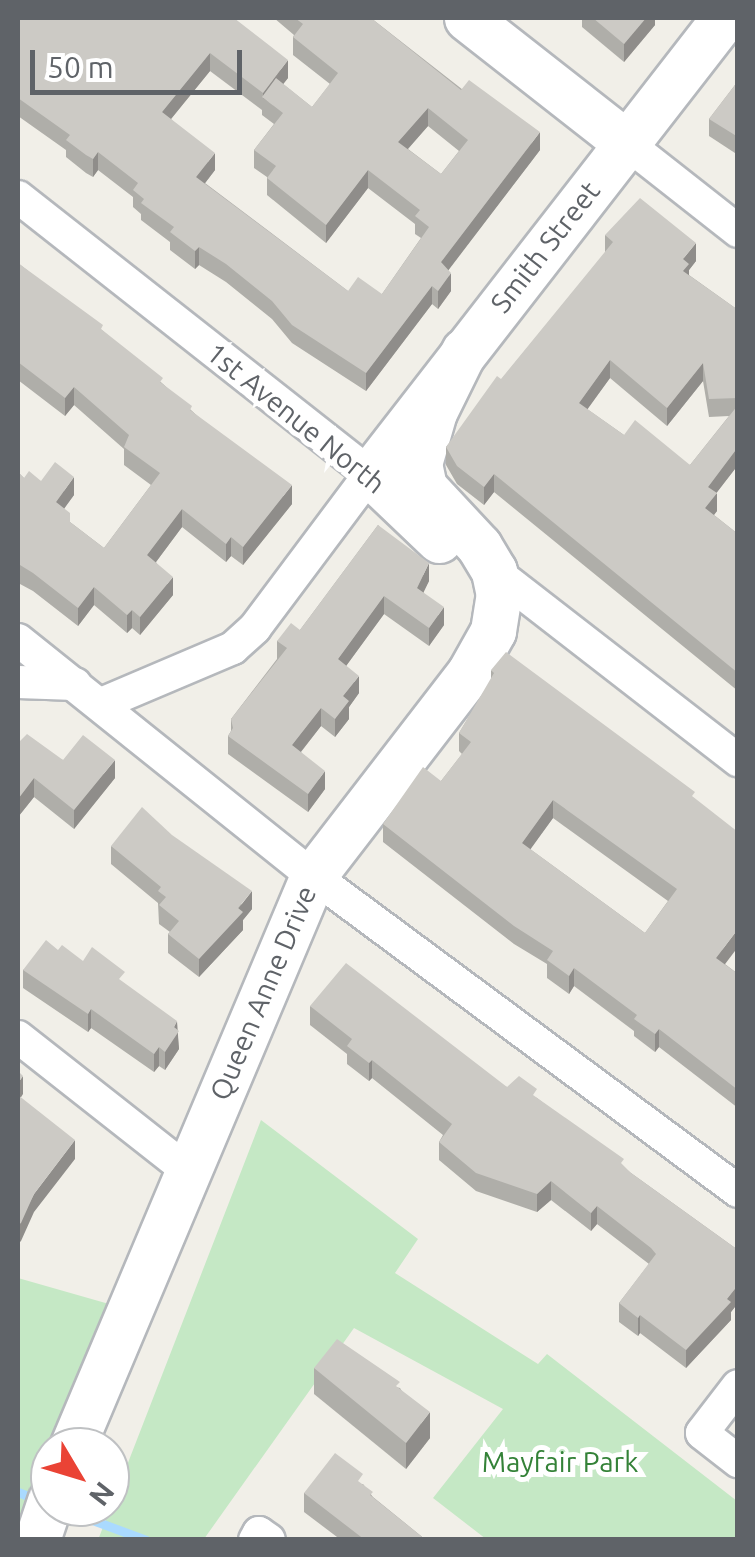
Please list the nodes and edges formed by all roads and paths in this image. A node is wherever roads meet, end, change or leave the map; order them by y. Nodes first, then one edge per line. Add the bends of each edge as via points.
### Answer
1 (467, 18) edge
2 (724, 18) edge
3 (625, 142) junction
4 (18, 197) edge
5 (738, 230) edge
6 (464, 350) junction
7 (370, 474) junction
8 (494, 571) junction
9 (18, 640) edge
10 (18, 682) edge
11 (88, 694) junction
12 (451, 694) junction
13 (738, 760) edge
14 (313, 876) junction
15 (18, 1037) edge
16 (188, 1170) junction
17 (738, 1191) edge
18 (738, 1386) edge
19 (80, 1427) edge
20 (738, 1462) edge
21 (256, 1540) edge
22 (269, 1540) edge

1 - 3 main road
2 - 3 main road, Smith Street
3 - 5 street
3 - 6 main road, Smith Street
4 - 7 street, 1st Avenue North
6 - 7 main road, Smith Street
6 - 8 main road, Smith Street via 434,412 420,464 424,487
7 - 11 street, Smith Street via 234,648
7 - 12 main road, 1st Avenue North via 448,548 470,588 473,628
8 - 12 main road, Queen Anne Drive via 500,595 493,632
8 - 13 street
9 - 11 street
10 - 11 street
11 - 14 street
12 - 14 main road, Queen Anne Drive
14 - 16 main road, Queen Anne Drive
14 - 17 street
15 - 16 street
16 - 19 main road, Queen Anne Drive
18 - 20 street via 702,1433
21 - 22 street via 259,1533

